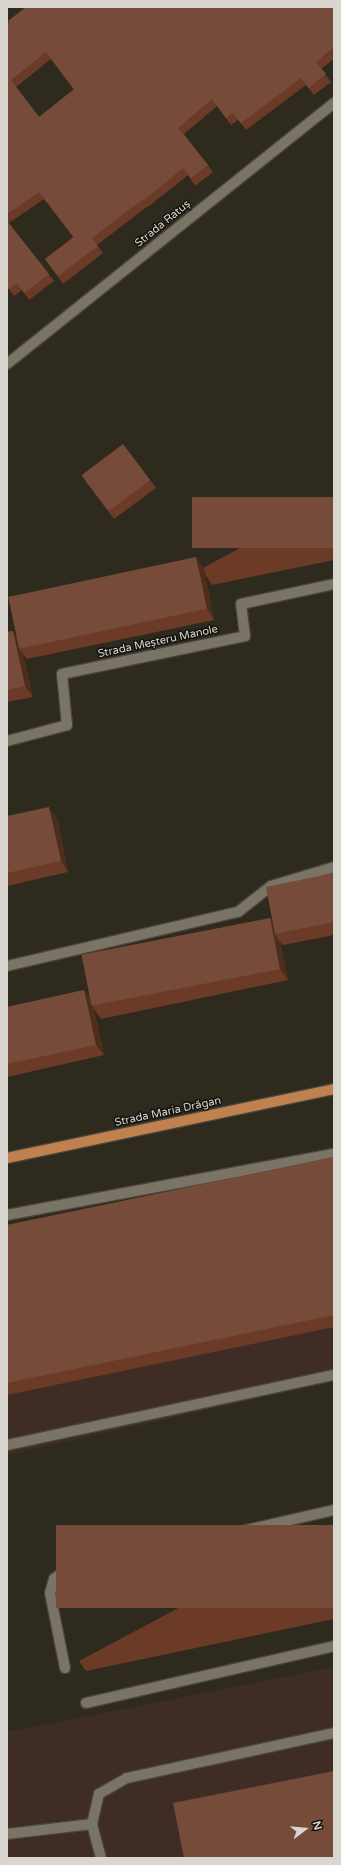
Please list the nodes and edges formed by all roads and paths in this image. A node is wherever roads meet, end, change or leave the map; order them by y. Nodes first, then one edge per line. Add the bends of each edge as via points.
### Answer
1 (334, 103) edge
2 (7, 364) edge
3 (334, 584) edge
4 (7, 741) edge
5 (334, 867) edge
6 (7, 966) edge
7 (334, 1089) edge
8 (334, 1154) edge
9 (7, 1158) edge
10 (7, 1215) edge
11 (334, 1375) edge
12 (7, 1445) edge
13 (334, 1510) edge
14 (334, 1646) edge
15 (65, 1668) dead end
16 (86, 1703) dead end
17 (334, 1733) edge
18 (92, 1824) junction
19 (7, 1834) edge
20 (101, 1858) edge

1 - 2 street, Strada Ratuș
3 - 4 street, Strada Meșteru Manole via 241,604 245,636 62,674 67,725
5 - 6 street via 271,886 238,912
7 - 9 main road, Strada Maria Drăgan
8 - 10 street
11 - 12 street
13 - 15 street via 63,1572 54,1579 50,1592
14 - 16 street
17 - 18 street via 127,1778 99,1794
18 - 19 street
18 - 20 street

